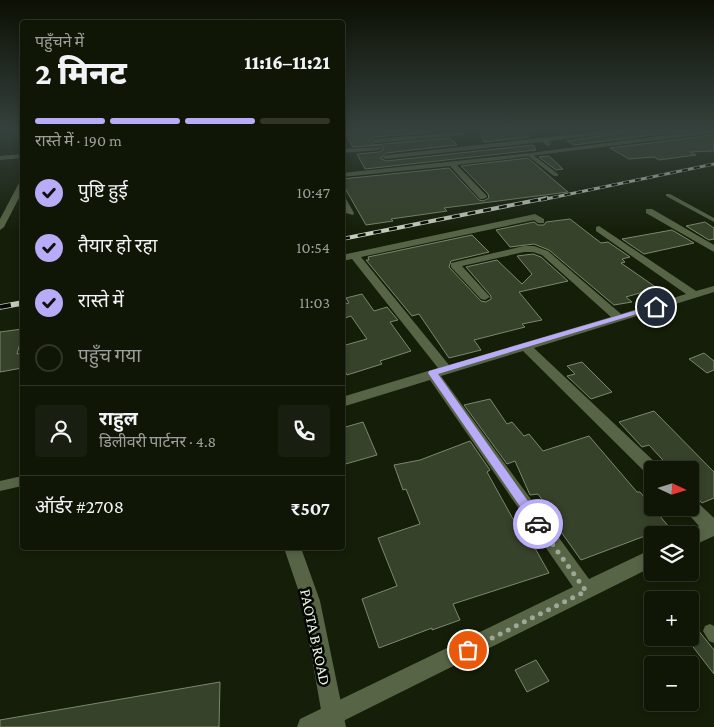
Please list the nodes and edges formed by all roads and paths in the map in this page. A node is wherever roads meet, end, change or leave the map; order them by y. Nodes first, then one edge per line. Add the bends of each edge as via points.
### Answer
1 (393, 164) edge
2 (441, 164) edge
3 (452, 164) edge
4 (541, 164) edge
5 (396, 168) junction
6 (345, 175) edge
7 (556, 175) dead end
8 (20, 189) edge
9 (668, 195) dead end
10 (483, 197) dead end
11 (345, 204) edge
12 (649, 211) dead end
13 (350, 214) dead end
14 (714, 220) edge
15 (541, 221) dead end
16 (0, 227) edge
17 (598, 229) dead end
18 (714, 249) edge
19 (348, 257) edge
20 (714, 289) edge
21 (694, 296) junction
22 (485, 297) dead end
23 (619, 318) junction
24 (526, 346) junction
25 (439, 371) junction
26 (345, 400) edge
27 (644, 461) edge
28 (20, 481) edge
29 (0, 486) edge
30 (699, 515) edge
31 (713, 528) edge
32 (699, 535) edge
33 (294, 550) edge
34 (644, 562) edge
35 (586, 591) junction
36 (334, 722) edge
37 (308, 727) edge

1 - 5 street
2 - 5 street
3 - 10 street
4 - 7 lane
5 - 6 street
8 - 16 street
9 - 14 lane
11 - 13 street
12 - 18 street
15 - 19 street via 535,217
17 - 21 street
19 - 25 street
20 - 21 street
21 - 23 street
22 - 23 street via 455,265 534,249 545,253
23 - 24 street
24 - 25 street
24 - 27 street
25 - 26 street
25 - 35 street
28 - 29 lane
30 - 31 street
31 - 32 street
33 - 36 street, PAOTA B ROAD via 311,601
34 - 35 street
35 - 36 street
36 - 37 street

